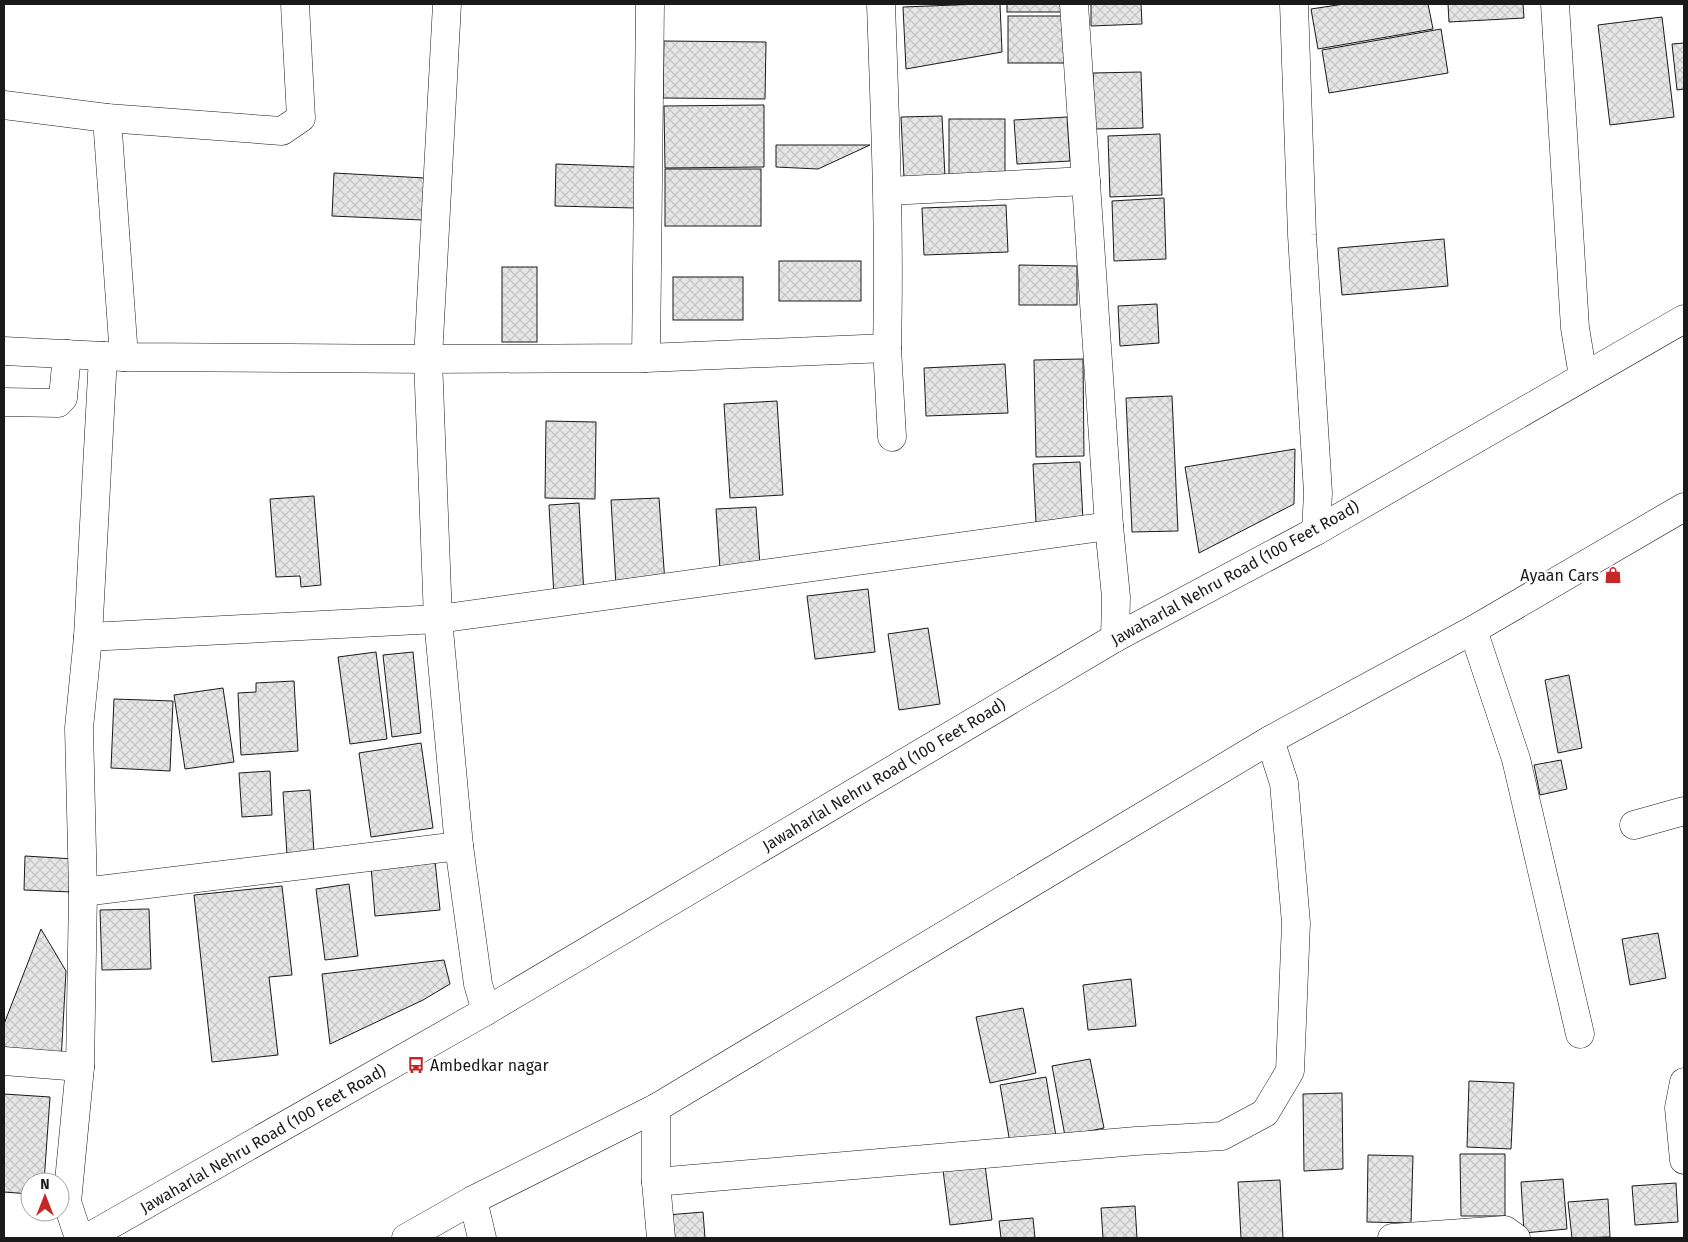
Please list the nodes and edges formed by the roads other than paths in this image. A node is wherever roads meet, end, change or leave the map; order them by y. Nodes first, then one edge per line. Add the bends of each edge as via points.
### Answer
1 (295, 4) edge
2 (447, 4) edge
3 (650, 4) edge
4 (881, 4) edge
5 (1074, 4) edge
6 (1294, 4) edge
7 (1555, 4) edge
8 (4, 105) edge
9 (108, 118) junction
10 (1086, 181) junction
11 (888, 191) junction
12 (1684, 319) edge
13 (888, 348) junction
14 (4, 351) edge
15 (67, 354) junction
16 (113, 357) junction
17 (646, 358) junction
18 (428, 359) junction
19 (1584, 376) junction
20 (4, 402) edge
21 (892, 437) dead end
22 (1684, 507) edge
23 (1109, 526) junction
24 (1316, 531) junction
25 (438, 619) junction
26 (1473, 630) junction
27 (88, 637) junction
28 (1115, 638) junction
29 (1270, 740) junction
30 (1684, 811) edge
31 (1634, 825) dead end
32 (459, 846) junction
33 (83, 892) junction
34 (486, 1011) junction
35 (1580, 1034) dead end
36 (4, 1061) edge
37 (80, 1067) junction
38 (1684, 1082) edge
39 (656, 1108) junction
40 (1684, 1160) edge
41 (656, 1182) junction
42 (473, 1200) junction
43 (79, 1238) edge
44 (88, 1238) edge
45 (406, 1238) edge
46 (482, 1238) edge
47 (661, 1238) edge
48 (1392, 1238) edge
49 (1516, 1238) edge

1 - 9 street via 301,118 282,131
2 - 18 street
3 - 17 street
4 - 11 street
5 - 10 street
6 - 24 street via 1302,235 1318,493
7 - 19 street via 1575,328
8 - 9 street
9 - 16 street
10 - 11 street
10 - 23 street
11 - 13 street
12 - 19 street, Jawaharlal Nehru Road (100 Feet Road)
13 - 17 street
13 - 21 street
14 - 15 street
15 - 16 street
15 - 20 street via 63,398 58,403
16 - 18 street
16 - 27 street
17 - 18 street
18 - 25 street
19 - 24 street, Jawaharlal Nehru Road (100 Feet Road)
22 - 26 street
23 - 25 street
23 - 28 street via 1116,597
24 - 28 street, Jawaharlal Nehru Road (100 Feet Road)
25 - 27 street
25 - 32 street
26 - 29 street
26 - 35 street via 1516,759
27 - 33 street via 80,728
28 - 34 street, Jawaharlal Nehru Road (100 Feet Road)
29 - 39 street
29 - 41 street via 1284,783 1296,923 1290,1071 1265,1113 1222,1136
30 - 31 street
32 - 33 street
32 - 34 street via 478,984
33 - 37 street
34 - 44 street, Jawaharlal Nehru Road (100 Feet Road)
36 - 37 street
37 - 43 street via 67,1202
38 - 40 street via 1679,1108
39 - 41 street
39 - 42 street
41 - 47 street
42 - 45 street
42 - 46 street
48 - 49 street via 1505,1230

